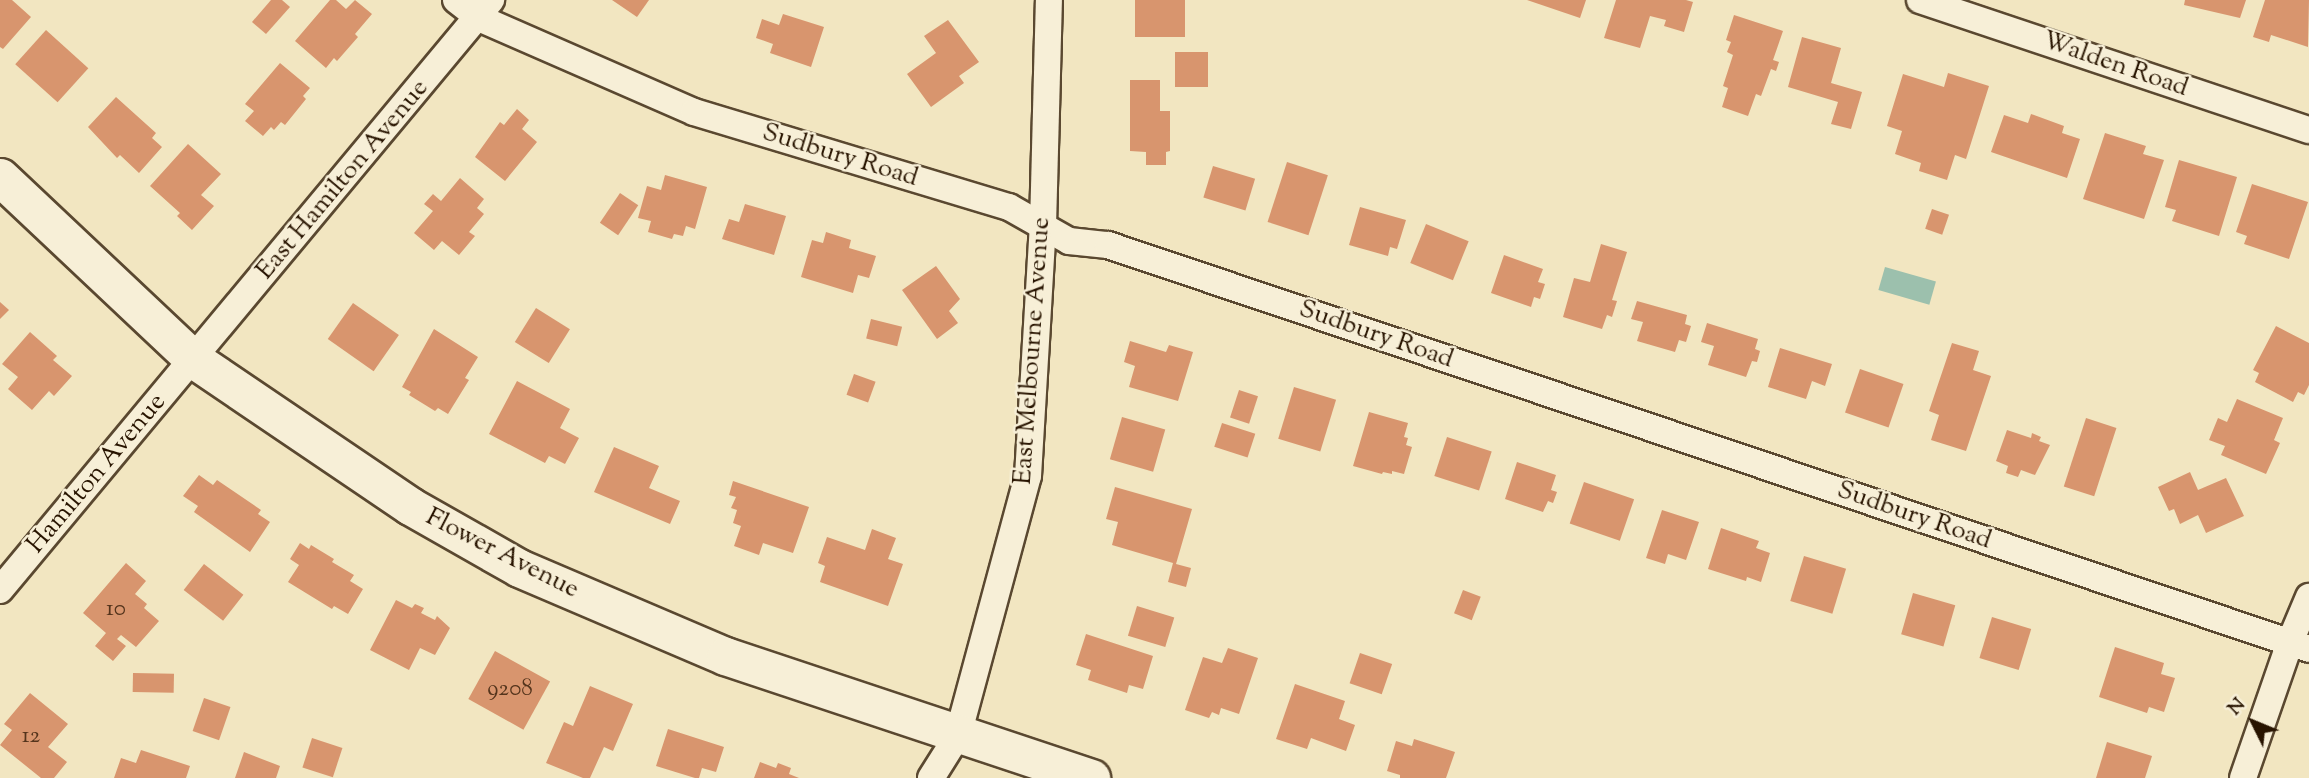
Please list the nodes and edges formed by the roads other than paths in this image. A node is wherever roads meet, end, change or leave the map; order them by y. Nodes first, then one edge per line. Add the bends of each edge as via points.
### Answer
1 (456, 0) edge
2 (1049, 0) edge
3 (1920, 0) edge
4 (485, 9) edge
5 (2309, 130) edge
6 (0, 177) edge
7 (1043, 226) junction
8 (193, 359) junction
9 (0, 590) edge
10 (2309, 597) edge
11 (2299, 645) edge
12 (958, 735) junction
13 (931, 778) edge
14 (1091, 778) edge
15 (2243, 778) edge

1 - 4 street, Sudbury Road
2 - 7 street, East Melbourne Avenue
3 - 5 street, Walden Road
4 - 7 street, Sudbury Road via 695,112 1009,207
4 - 8 street, East Hamilton Avenue
6 - 8 street, Flower Avenue
7 - 11 street, Sudbury Road via 1069,241 1108,245
7 - 12 street, East Melbourne Avenue via 1028,476
8 - 9 street, Hamilton Avenue
8 - 12 street, Flower Avenue via 410,506 519,568 725,656
10 - 11 street
11 - 15 street
12 - 13 street, East Melbourne Avenue
12 - 14 street, Flower Avenue

